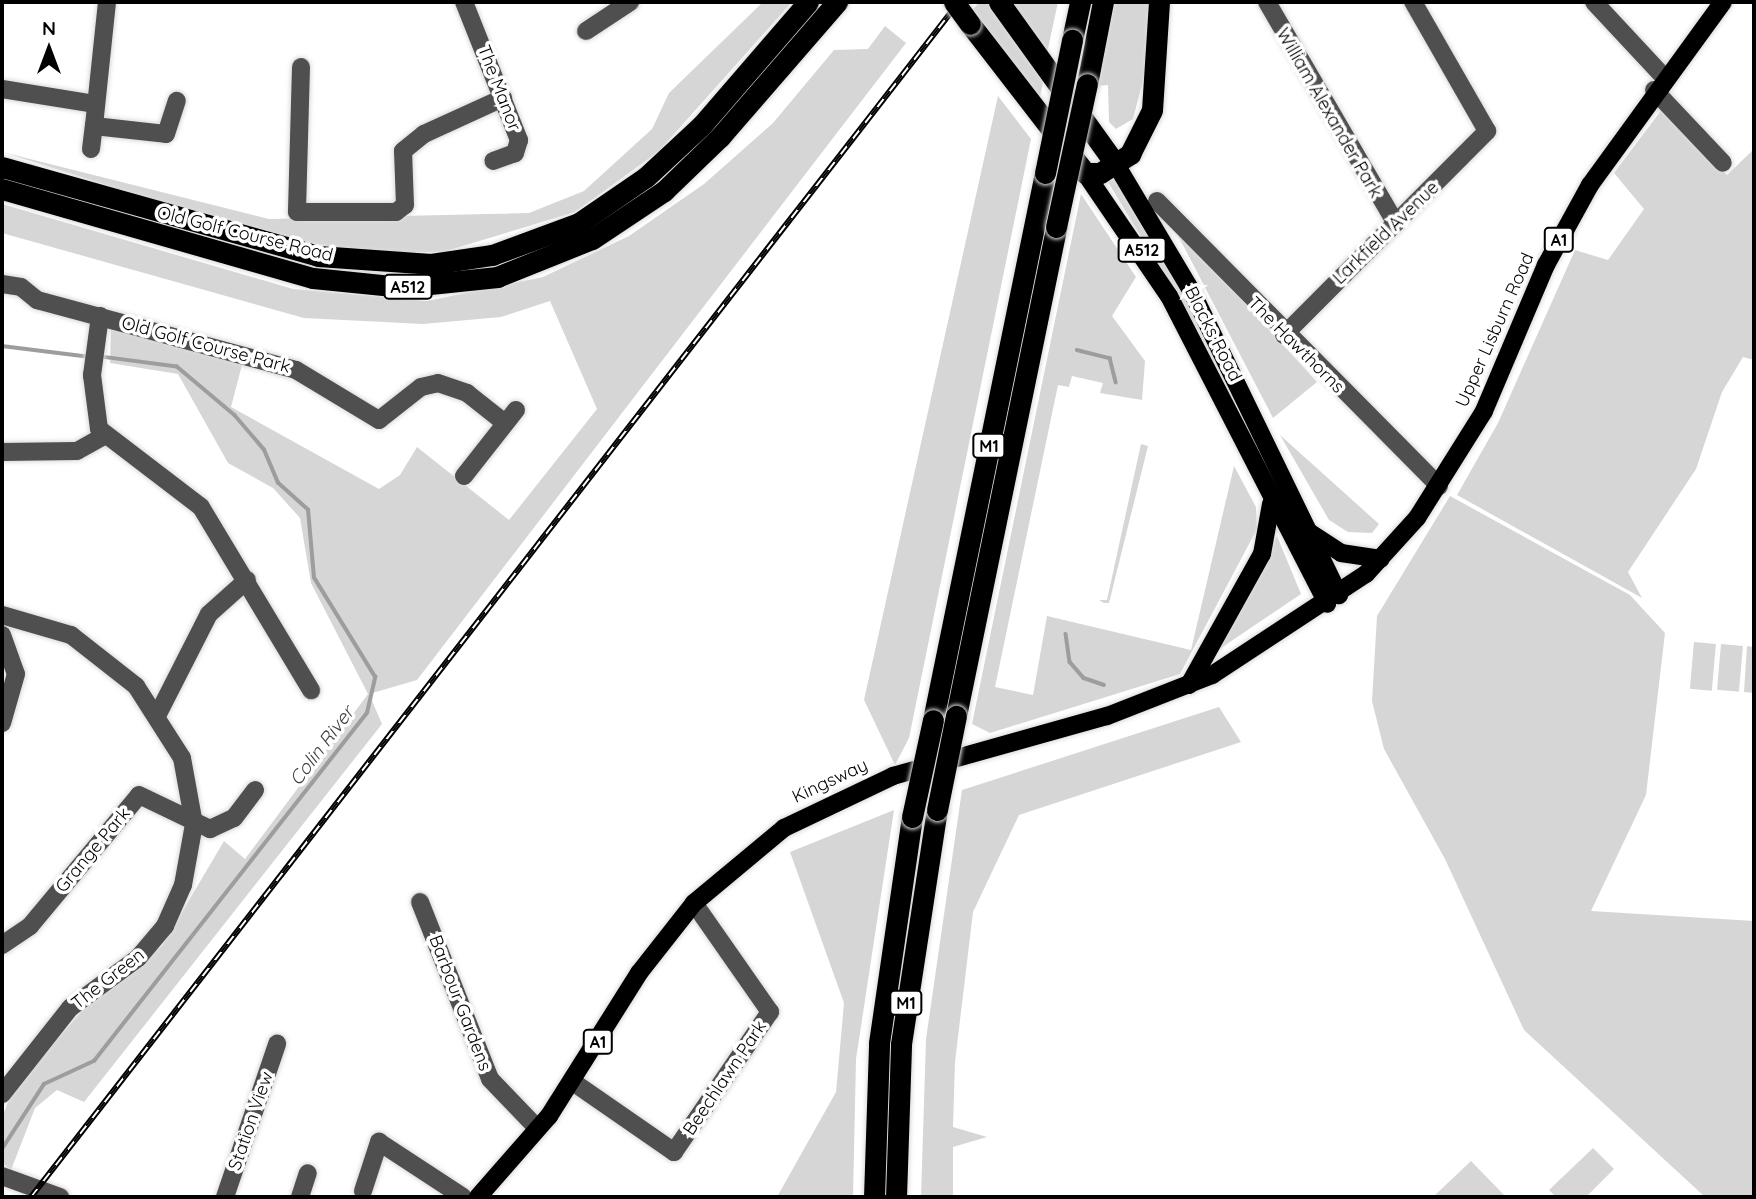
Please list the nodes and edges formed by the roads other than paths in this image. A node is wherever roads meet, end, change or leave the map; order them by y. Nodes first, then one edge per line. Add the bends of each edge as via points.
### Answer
1 (107, 2) edge
2 (464, 2) edge
3 (630, 2) edge
4 (808, 2) edge
5 (837, 2) edge
6 (844, 2) edge
7 (954, 2) edge
8 (999, 2) edge
9 (1080, 2) edge
10 (1103, 2) edge
11 (1159, 2) edge
12 (1267, 2) edge
13 (1413, 2) edge
14 (1594, 2) edge
15 (1723, 2) edge
16 (814, 26) junction
17 (586, 31) dead end
18 (302, 67) dead end
19 (1659, 84) junction
20 (2, 89) edge
21 (96, 98) junction
22 (503, 98) junction
23 (177, 100) dead end
24 (94, 126) junction
25 (91, 149) dead end
26 (493, 161) dead end
27 (1723, 163) dead end
28 (1118, 166) junction
29 (2, 167) edge
30 (1085, 173) junction
31 (2, 189) edge
32 (1157, 201) dead end
33 (1395, 222) junction
34 (2, 284) edge
35 (100, 316) junction
36 (1284, 335) junction
37 (104, 436) junction
38 (2, 452) edge
39 (464, 475) dead end
40 (1439, 486) junction
41 (1271, 501) junction
42 (1306, 530) junction
43 (1381, 559) junction
44 (247, 580) junction
45 (1333, 600) junction
46 (2, 615) edge
47 (2, 635) edge
48 (1189, 685) junction
49 (311, 690) dead end
50 (158, 714) junction
51 (2, 723) edge
52 (255, 790) dead end
53 (194, 824) junction
54 (420, 902) dead end
55 (694, 903) junction
56 (2, 946) edge
57 (277, 1044) dead end
58 (573, 1082) junction
59 (2, 1094) edge
60 (537, 1128) junction
61 (308, 1173) dead end
62 (2, 1176) edge
63 (363, 1191) dead end
64 (60, 1197) edge
65 (225, 1197) edge
66 (300, 1197) edge
67 (463, 1197) edge
68 (478, 1197) edge
69 (874, 1197) edge
70 (896, 1197) edge

1 - 21 street
2 - 22 street, The Manor
3 - 17 street
4 - 29 highway, Old Golf Course Road / A512 via 702,125 646,177 579,223 492,255 431,264 318,256
5 - 16 highway, Old Golf Course Road / A512
6 - 16 highway, A512
7 - 30 highway, Blacks Road / A512, bridge
8 - 28 highway, Blacks Road / A512
9 - 69 highway, M1, bridge via 912,817 879,1043
10 - 70 highway, M1, bridge via 937,810 901,1044
11 - 28 highway via 1152,110 1139,141
12 - 33 street, William Alexander Park
13 - 33 street, Larkfield Avenue via 1487,131
14 - 19 street
15 - 19 main road, Upper Lisburn Road / A1
16 - 31 highway, Old Golf Course Road / A512 via 720,137 664,191 572,249 486,279 401,287 313,278
18 - 22 street via 297,212 396,212 405,205 403,151 424,134
19 - 27 street
19 - 40 main road, Upper Lisburn Road / A1 via 1569,223 1487,404
20 - 21 street
21 - 24 street
22 - 26 street, The Manor via 519,140 515,153
23 - 24 street via 166,134
24 - 25 street
28 - 30 highway
28 - 42 main road, Blacks Road / A512 via 1192,292
30 - 41 main road, Blacks Road / A512 via 1162,284
32 - 36 street, The Hawthorns
33 - 36 street, Larkfield Avenue
34 - 35 street, Old Golf Course Park
35 - 37 street via 93,339 93,409
35 - 39 street, Old Golf Course Park via 296,370 379,420 421,387 438,383 467,393 510,416
36 - 40 street, The Hawthorns
37 - 38 street via 77,451
37 - 44 street via 183,488
40 - 43 main road, Upper Lisburn Road / A1
41 - 45 main road, Blacks Road / A512
41 - 48 main road via 1262,554
42 - 43 main road via 1341,553
42 - 45 main road, Blacks Road / A512
43 - 45 main road, Upper Lisburn Road / A1
44 - 49 street
44 - 50 street via 209,614
45 - 48 main road, Kingsway / A1
46 - 50 street, The Green via 39,622 94,649
47 - 51 street via 16,674
48 - 55 main road, Kingsway / A1 via 825,803 752,851
50 - 53 street, The Green via 182,758
52 - 53 street via 228,823 210,829
53 - 56 street, Grange Park via 139,795 30,926
53 - 59 street, The Green via 183,885 165,926 138,958 70,1008
54 - 60 street, Barbour Gardens via 490,1079
55 - 58 main road, Kingsway / A1 via 639,973
55 - 58 street, Beechlawn Park via 770,1012 674,1152
57 - 65 street, Station View
58 - 60 main road, Kingsway / A1
60 - 68 main road, Kingsway / A1
61 - 66 street
62 - 64 street
63 - 67 street via 379,1142

